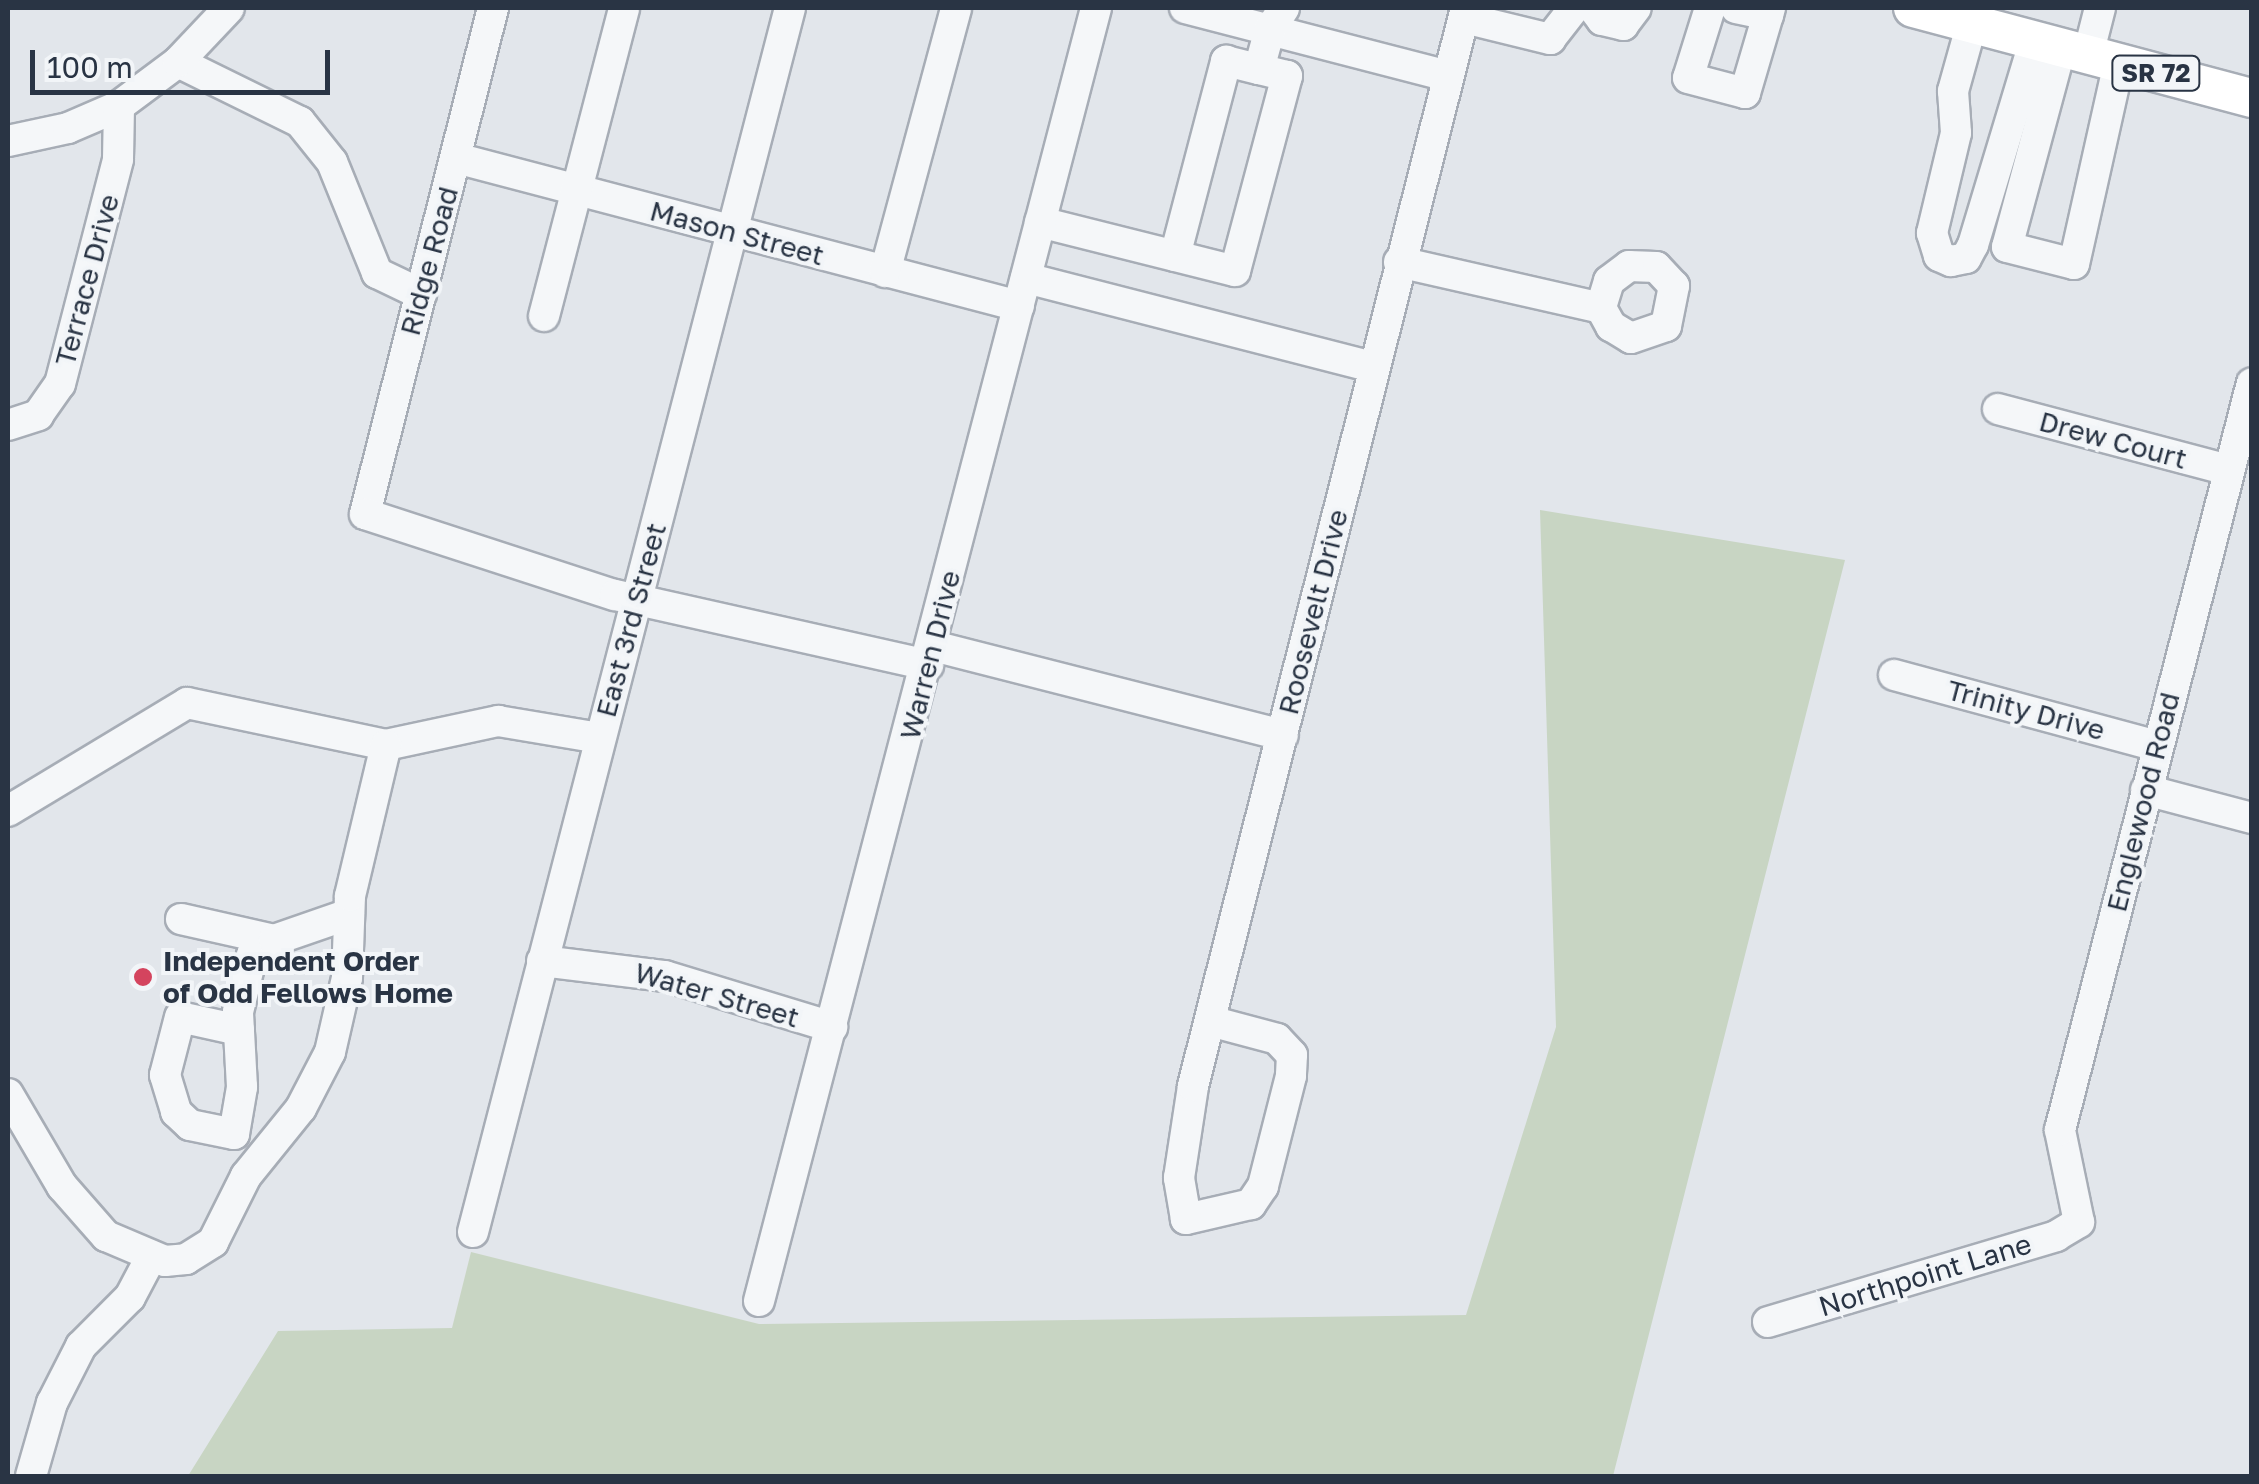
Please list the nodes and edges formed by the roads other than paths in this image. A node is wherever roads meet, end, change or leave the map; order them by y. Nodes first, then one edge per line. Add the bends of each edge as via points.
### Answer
1 (229, 8) edge
2 (493, 8) edge
3 (624, 8) edge
4 (790, 8) edge
5 (956, 8) edge
6 (1096, 8) edge
7 (1185, 8) edge
8 (1574, 8) edge
9 (1593, 8) edge
10 (1636, 8) edge
11 (1710, 8) edge
12 (1736, 8) edge
13 (1913, 8) edge
14 (2100, 8) edge
15 (1769, 11) edge
16 (1465, 13) edge
17 (1273, 15) edge
18 (1961, 24) edge
19 (2076, 51) junction
20 (178, 62) junction
21 (1259, 69) junction
22 (1448, 76) junction
23 (2032, 83) junction
24 (2252, 98) edge
25 (119, 106) junction
26 (8, 141) edge
27 (456, 158) junction
28 (578, 191) junction
29 (1040, 222) junction
30 (733, 231) junction
31 (1175, 256) junction
32 (1399, 262) junction
33 (885, 272) junction
34 (1022, 292) junction
35 (421, 294) junction
36 (1601, 308) dead end
37 (544, 316) dead end
38 (1373, 367) junction
39 (2252, 383) edge
40 (1998, 409) dead end
41 (8, 425) edge
42 (2229, 470) junction
43 (636, 600) junction
44 (930, 655) junction
45 (1894, 675) dead end
46 (1283, 735) junction
47 (600, 738) junction
48 (386, 744) junction
49 (2157, 746) junction
50 (2146, 790) junction
51 (8, 810) edge
52 (2252, 818) edge
53 (349, 914) junction
54 (182, 919) dead end
55 (274, 940) junction
56 (542, 961) junction
57 (1210, 1021) junction
58 (832, 1027) junction
59 (239, 1030) junction
60 (8, 1094) edge
61 (16, 1126) edge
62 (234, 1134) junction
63 (259, 1160) junction
64 (2079, 1222) joint
65 (473, 1232) dead end
66 (150, 1259) junction
67 (759, 1301) dead end
68 (1768, 1322) dead end
69 (30, 1476) edge

1 - 20 street
2 - 27 street, Ridge Road
3 - 28 street
4 - 30 street, East 3rd Street
5 - 33 street
6 - 29 street, Warren Drive
7 - 17 street
8 - 16 street via 1550,39
9 - 10 street via 1602,20 1623,25
11 - 15 street via 1688,78 1746,93
12 - 15 street
13 - 18 main road, SR 72
14 - 19 street
16 - 22 street, Roosevelt Drive
17 - 21 street
17 - 22 street
18 - 19 main road, SR 72
18 - 23 street via 1951,111 1956,132 1932,233 1938,256 1966,258 1973,246
19 - 23 street
19 - 23 street via 2074,264 2008,248
19 - 24 main road, SR 72
20 - 25 street
20 - 35 street via 300,122 332,162 376,273
21 - 31 street via 1226,60
21 - 31 street via 1287,76 1236,271
22 - 32 street, Roosevelt Drive
25 - 26 street via 68,128
25 - 41 street, Terrace Drive via 118,159 60,384 38,415
27 - 28 street, Mason Street
27 - 35 street, Ridge Road
28 - 30 street, Mason Street
28 - 37 street
29 - 31 street
29 - 34 street, Warren Drive
30 - 33 street, Mason Street
30 - 43 street, East 3rd Street
32 - 36 street
32 - 38 street, Roosevelt Drive
33 - 34 street, Mason Street
34 - 38 street, Mason Street
34 - 44 street, Warren Drive
35 - 43 street, Ridge Road via 365,514
38 - 46 street, Roosevelt Drive
39 - 42 street, Englewood Road
40 - 42 street, Drew Court
42 - 49 street, Englewood Road
43 - 44 street
43 - 47 street, East 3rd Street
44 - 46 street
44 - 58 street, Warren Drive
45 - 49 street, Trinity Drive
46 - 57 street, Roosevelt Drive
47 - 48 street via 498,722
47 - 56 street, East 3rd Street
48 - 51 street via 187,704
48 - 53 street
49 - 50 street, Englewood Road
50 - 52 street
50 - 64 street, Englewood Road via 2060,1130
53 - 55 street
53 - 63 street via 347,978 330,1052 301,1108
54 - 55 street
55 - 59 street via 252,955
56 - 58 street, Water Street via 665,976
56 - 65 street, East 3rd Street
57 - 57 street, Roosevelt Drive via 1182,1145 1186,1219 1251,1204 1263,1186 1291,1076 1292,1055 1277,1039
58 - 67 street, Warren Drive
59 - 62 street via 242,1087
59 - 62 street via 180,1017 165,1075 176,1112 190,1124
60 - 61 street
61 - 66 street via 82,1214 125,1250
62 - 63 street
63 - 66 street via 213,1242 186,1259
64 - 68 street, Northpoint Lane via 2056,1236
66 - 69 street via 130,1297 81,1346 52,1403

